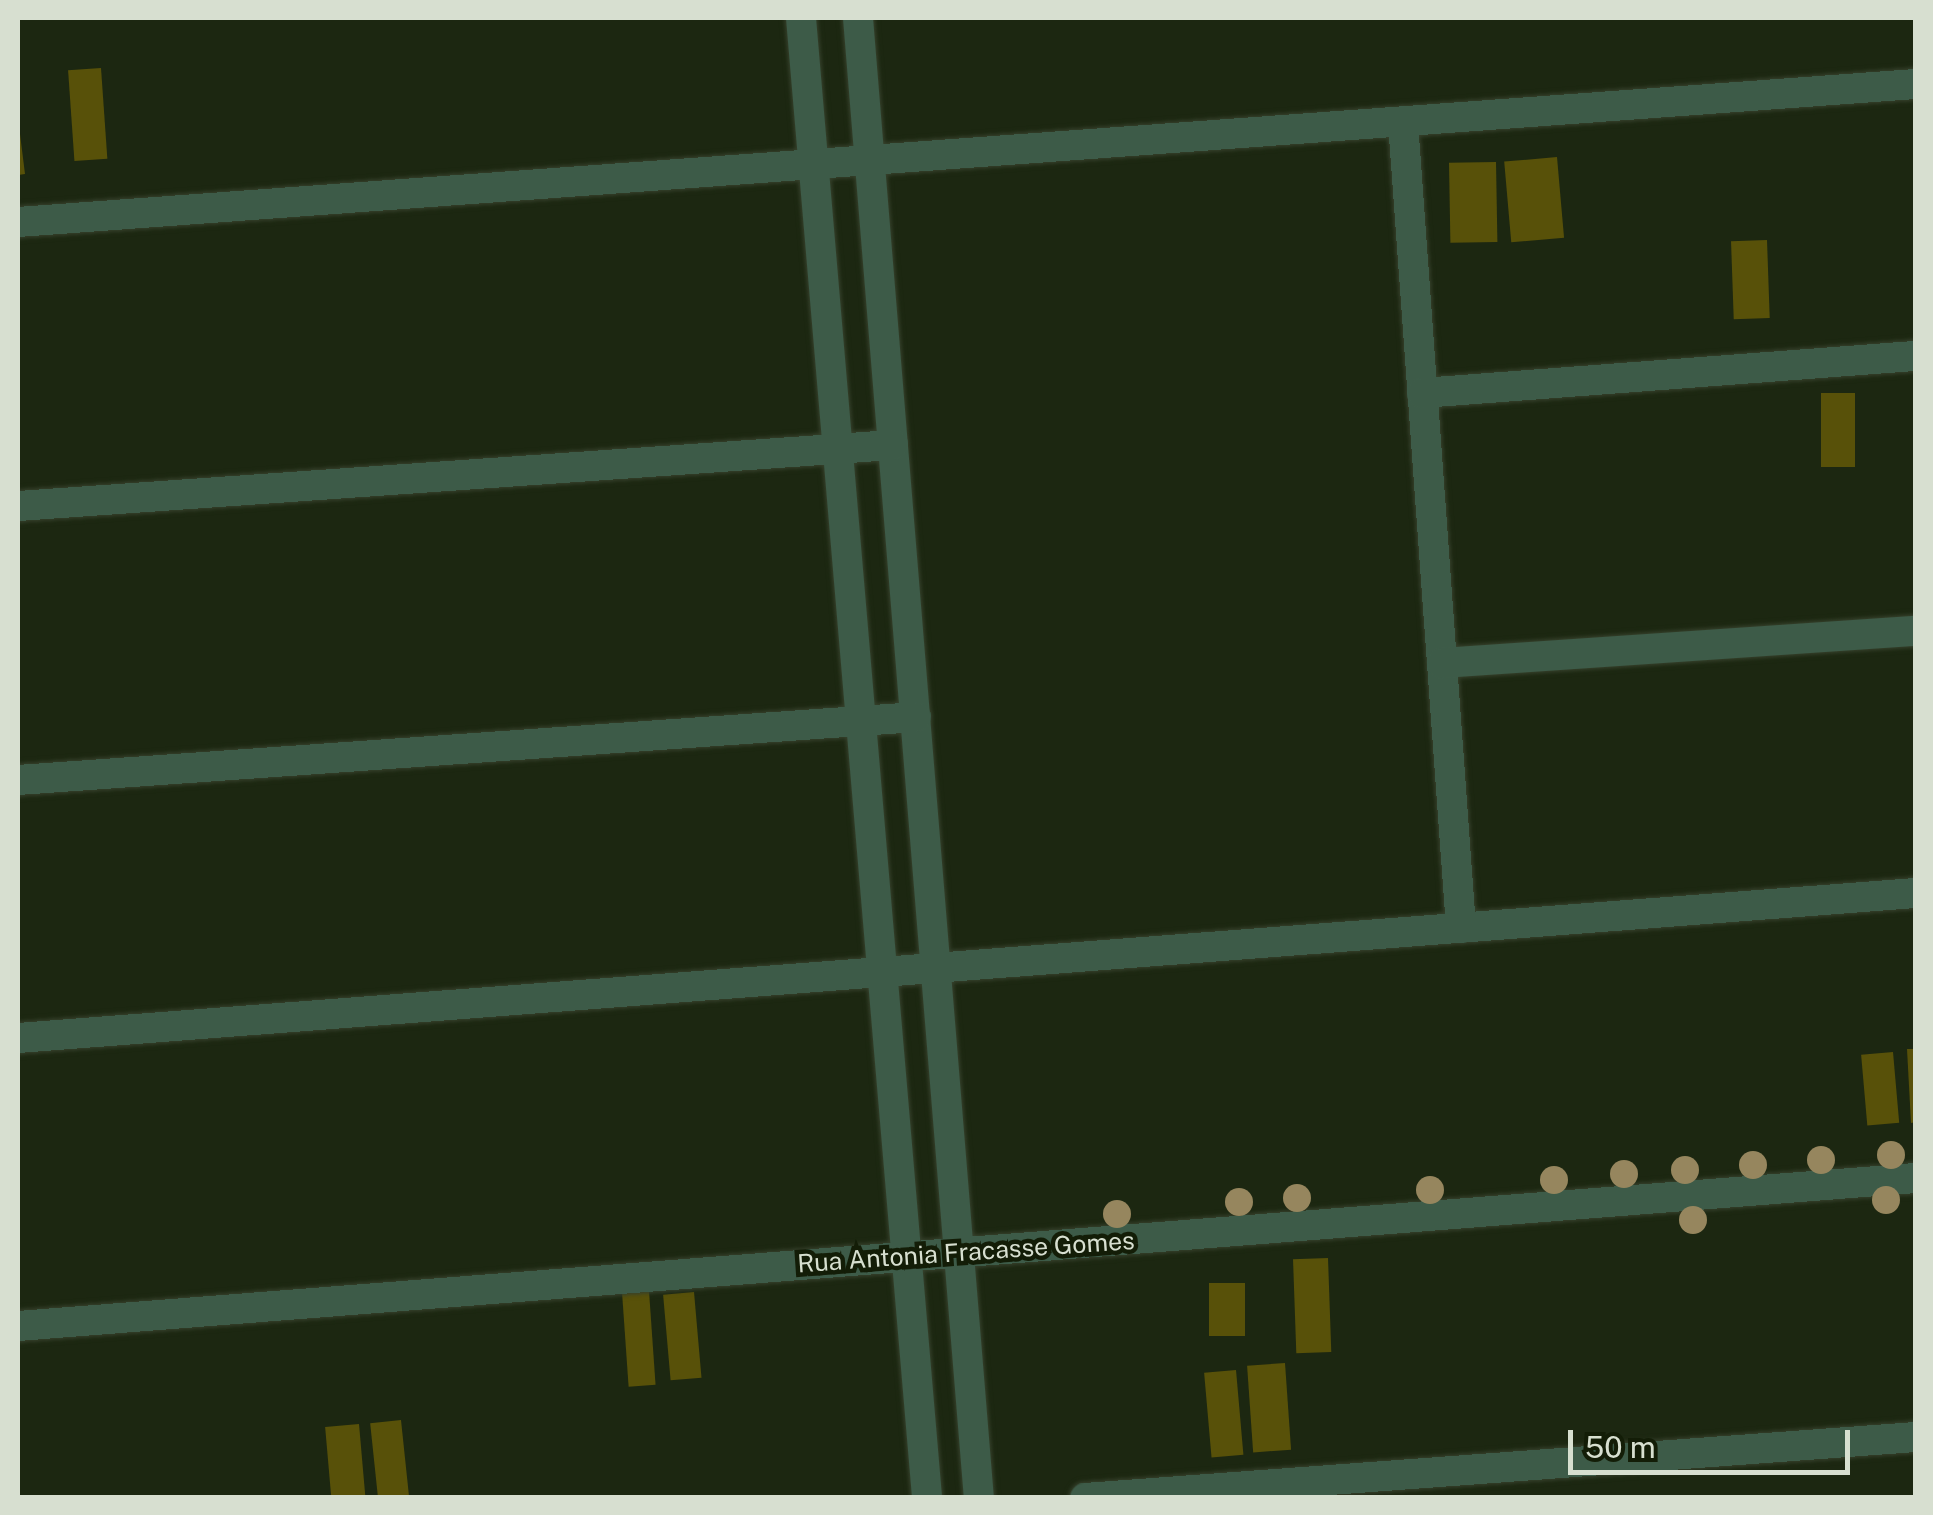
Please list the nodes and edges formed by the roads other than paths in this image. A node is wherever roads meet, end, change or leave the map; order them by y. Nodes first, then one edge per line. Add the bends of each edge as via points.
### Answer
1 (801, 18) edge
2 (858, 18) edge
3 (1916, 84) edge
4 (1403, 122) junction
5 (870, 160) junction
6 (814, 165) junction
7 (18, 222) edge
8 (1916, 356) edge
9 (1422, 393) junction
10 (893, 445) junction
11 (836, 450) junction
12 (18, 506) edge
13 (1916, 630) edge
14 (1442, 663) junction
15 (916, 718) junction
16 (860, 721) junction
17 (18, 780) edge
18 (1916, 893) edge
19 (1461, 928) junction
20 (936, 968) junction
21 (882, 972) junction
22 (18, 1038) edge
23 (1916, 1178) edge
24 (959, 1252) junction
25 (907, 1256) junction
26 (18, 1326) edge
27 (1916, 1437) edge
28 (927, 1498) edge
29 (979, 1498) edge
30 (1085, 1498) edge

1 - 6 street
2 - 5 street
3 - 4 street
4 - 5 street
4 - 9 street
5 - 6 street
5 - 10 street
6 - 7 street
6 - 11 street
8 - 9 street
9 - 14 street
10 - 11 street
10 - 15 street
11 - 12 street
11 - 16 street
13 - 14 street
14 - 19 street
15 - 16 street
15 - 20 street
16 - 17 street
16 - 21 street
18 - 19 street
19 - 20 street
20 - 21 street
20 - 24 street
21 - 22 street
21 - 25 street
23 - 24 street, Rua Antonia Fracasse Gomes
24 - 25 street, Rua Antonia Fracasse Gomes
24 - 29 street
25 - 26 street, Rua Antonia Fracasse Gomes
25 - 28 street
27 - 30 street

